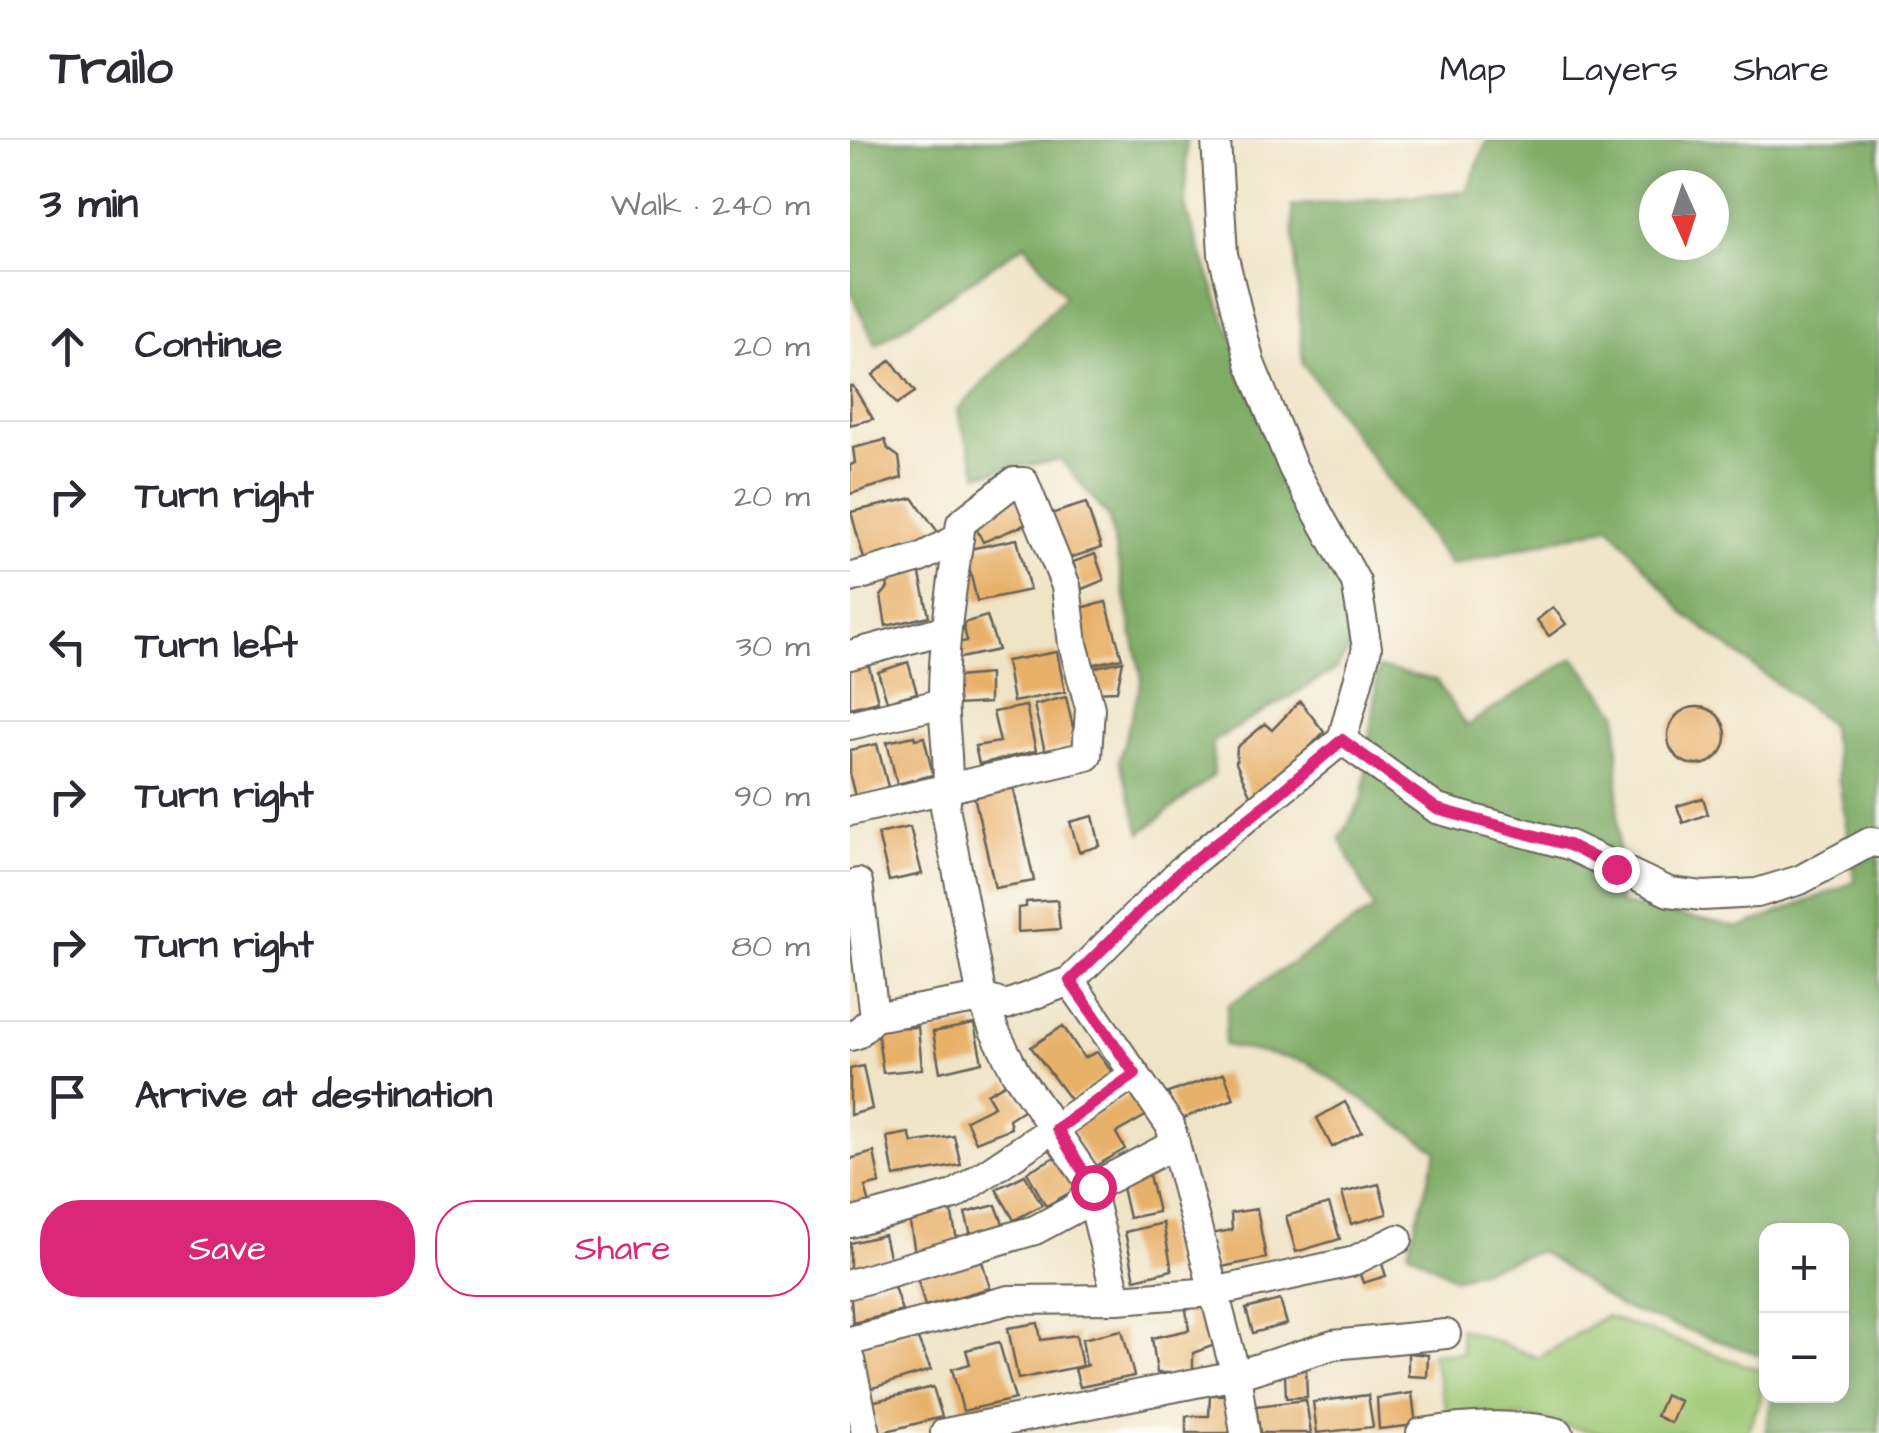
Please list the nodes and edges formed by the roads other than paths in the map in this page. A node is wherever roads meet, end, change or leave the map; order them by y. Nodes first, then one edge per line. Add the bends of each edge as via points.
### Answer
1 (1216, 140) edge
2 (959, 538) junction
3 (850, 578) edge
4 (944, 630) junction
5 (850, 655) edge
6 (944, 703) junction
7 (850, 725) edge
8 (1342, 740) junction
9 (949, 786) junction
10 (850, 811) edge
11 (1879, 843) edge
12 (850, 885) edge
13 (1070, 981) junction
14 (982, 998) junction
15 (874, 1017) junction
16 (850, 1036) edge
17 (1135, 1074) junction
18 (1057, 1129) junction
19 (1175, 1144) junction
20 (1093, 1187) junction
21 (850, 1222) edge
22 (1398, 1238) dead end
23 (850, 1284) edge
24 (1214, 1292) junction
25 (1117, 1300) junction
26 (1446, 1334) dead end
27 (850, 1341) edge
28 (850, 1360) edge
29 (1236, 1375) junction
30 (1007, 1427) edge
31 (866, 1433) edge
32 (945, 1433) edge
33 (1245, 1433) edge
34 (1420, 1433) edge
35 (1559, 1433) edge

1 - 8 street via 1223,254 1250,363 1293,468 1356,582 1366,648
2 - 3 street via 920,558
2 - 4 street
2 - 9 street via 961,523 1014,482 1024,482 1066,586 1090,708 1088,756
4 - 5 street
4 - 6 street
6 - 7 street
6 - 9 street
8 - 11 street via 1437,809 1569,845 1669,892 1757,894
8 - 13 street via 1182,870
9 - 10 street
9 - 14 street via 945,807
12 - 15 street via 858,883
13 - 14 street via 1006,1005
13 - 17 street
14 - 15 street
14 - 18 street via 1016,1073
15 - 16 street
17 - 18 street
17 - 19 street via 1170,1125
18 - 20 street
18 - 21 street via 954,1195
19 - 20 street
19 - 24 street
20 - 23 street via 1076,1208 1035,1230
20 - 25 street
22 - 24 street via 1351,1262
24 - 25 street
24 - 29 street
25 - 27 street via 1009,1300
26 - 29 street via 1333,1344
28 - 31 street
29 - 30 street
29 - 33 street
30 - 32 street
34 - 35 street via 1528,1426

